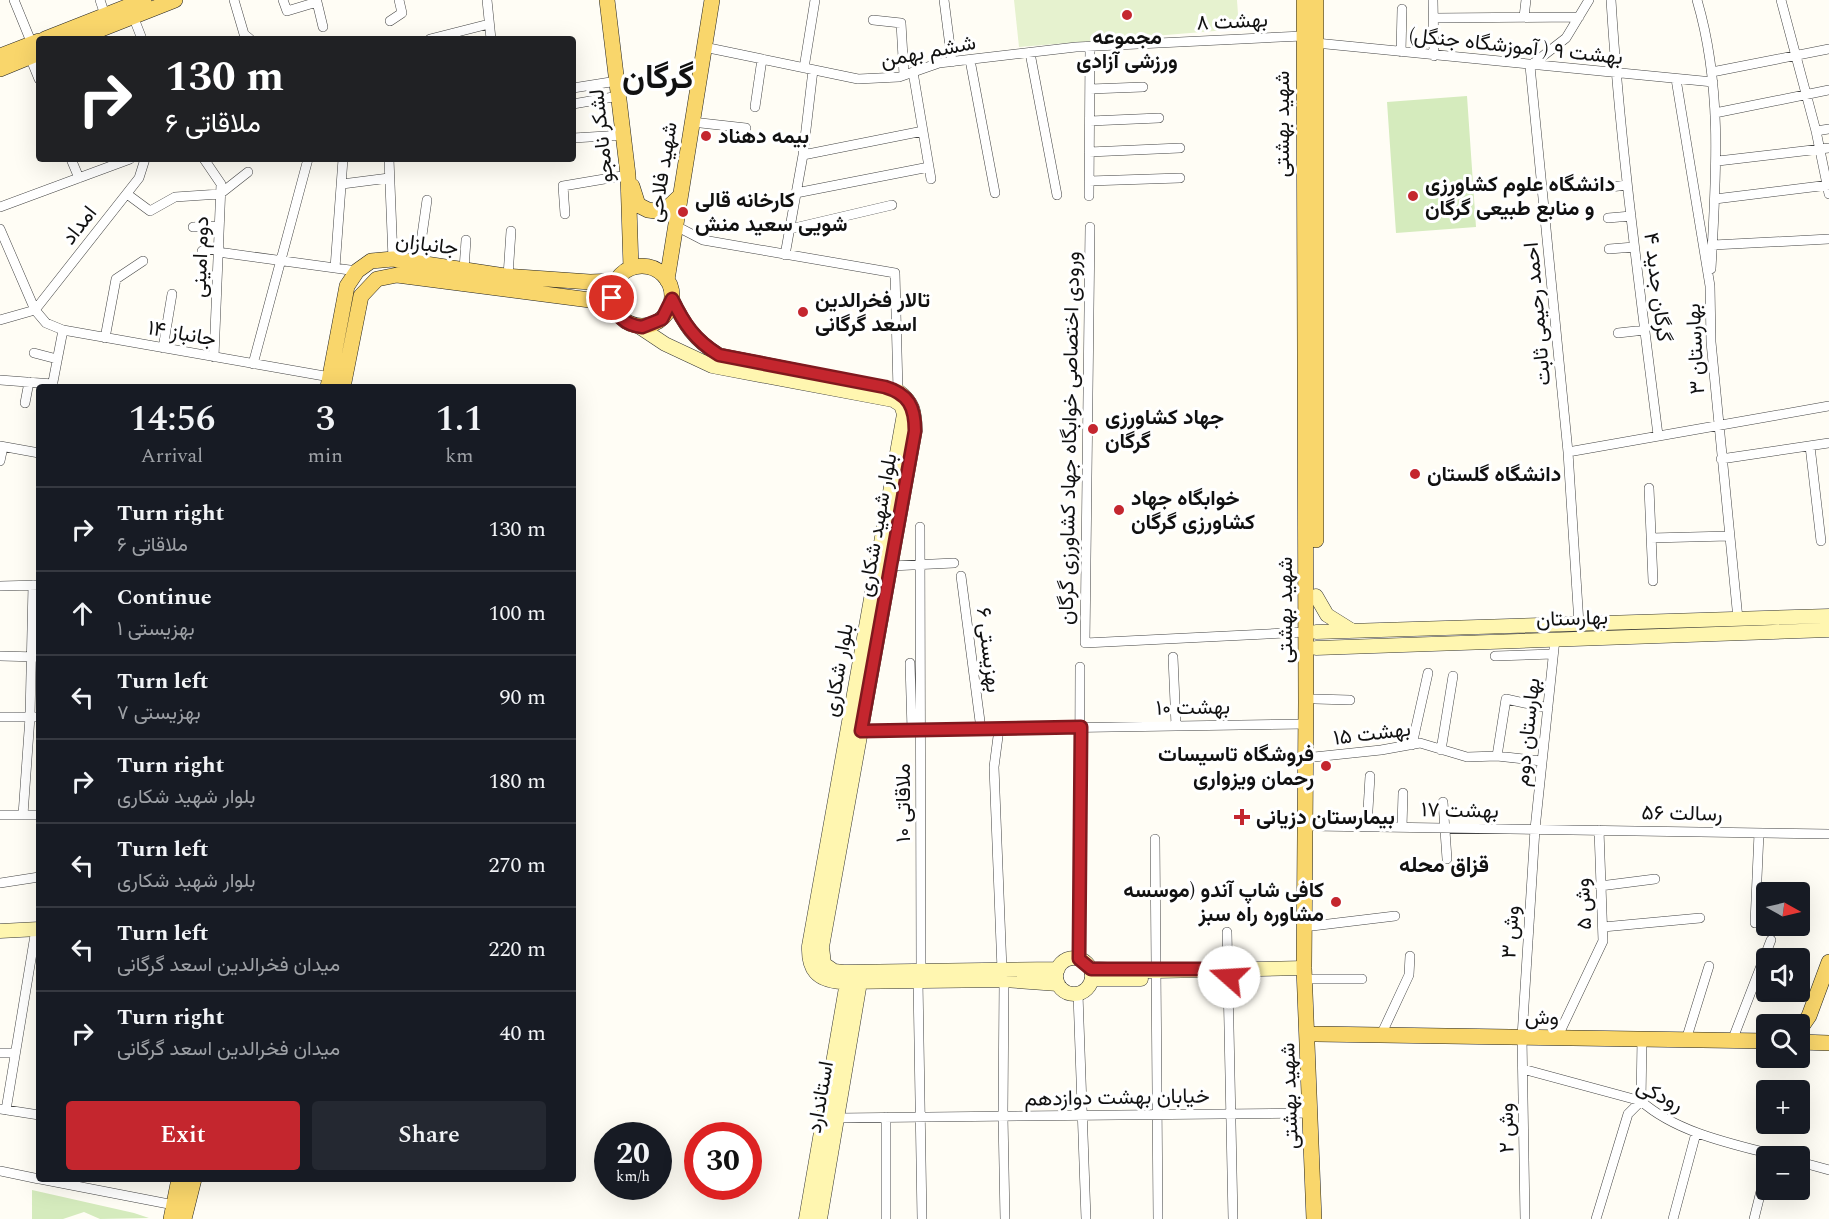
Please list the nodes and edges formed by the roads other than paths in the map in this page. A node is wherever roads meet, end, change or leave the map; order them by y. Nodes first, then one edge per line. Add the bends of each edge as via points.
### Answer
1 (14, 0) edge
2 (100, 0) edge
3 (144, 0) edge
4 (175, 0) edge
5 (234, 0) edge
6 (284, 0) edge
7 (399, 0) edge
8 (487, 0) edge
9 (608, 0) edge
10 (712, 0) edge
11 (816, 0) edge
12 (944, 0) edge
13 (1304, 0) edge
14 (1316, 0) edge
15 (1433, 0) edge
16 (1526, 0) edge
17 (1589, 0) edge
18 (1611, 0) edge
19 (1697, 0) edge
20 (1781, 0) edge
21 (1402, 9) dead end
22 (105, 15) junction
23 (133, 16) junction
24 (1524, 17) junction
25 (1579, 17) junction
26 (1434, 18) junction
27 (873, 20) dead end
28 (390, 21) dead end
29 (489, 24) junction
30 (323, 27) dead end
31 (60, 36) edge
32 (83, 36) edge
33 (141, 36) edge
34 (244, 36) edge
35 (442, 36) edge
36 (491, 36) edge
37 (1310, 40) junction
38 (36, 45) edge
39 (1125, 45) joint
40 (1090, 46) junction
41 (36, 47) edge
42 (704, 47) junction
43 (36, 48) edge
44 (1829, 48) edge
45 (1401, 52) junction
46 (1030, 53) junction
47 (1795, 54) junction
48 (0, 56) edge
49 (1434, 56) junction
50 (762, 59) junction
51 (970, 60) junction
52 (952, 62) junction
53 (1530, 66) junction
54 (0, 69) edge
55 (809, 69) junction
56 (909, 74) junction
57 (1616, 74) junction
58 (1712, 77) junction
59 (1676, 79) junction
60 (576, 87) edge
61 (1143, 87) dead end
62 (618, 89) junction
63 (1090, 89) junction
64 (1829, 90) edge
65 (1806, 95) junction
66 (576, 103) edge
67 (755, 107) dead end
68 (1714, 113) junction
69 (1159, 118) dead end
70 (1090, 121) junction
71 (692, 122) junction
72 (746, 128) dead end
73 (1829, 129) edge
74 (1816, 130) junction
75 (923, 131) junction
76 (623, 135) junction
77 (576, 138) edge
78 (1180, 148) dead end
79 (1824, 149) edge
80 (1089, 152) junction
81 (803, 155) junction
82 (1718, 161) junction
83 (72, 162) edge
84 (122, 162) edge
85 (144, 162) edge
86 (210, 162) edge
87 (307, 162) edge
88 (343, 162) edge
89 (388, 162) edge
90 (929, 167) junction
91 (248, 172) dead end
92 (628, 175) junction
93 (79, 178) junction
94 (389, 178) junction
95 (1180, 178) dead end
96 (931, 179) dead end
97 (1089, 181) junction
98 (342, 184) junction
99 (1627, 185) junction
100 (1602, 188) dead end
101 (1828, 188) edge
102 (796, 193) junction
103 (994, 193) dead end
104 (127, 194) junction
105 (220, 194) junction
106 (1057, 195) dead end
107 (1089, 196) dead end
108 (679, 197) junction
109 (1715, 199) junction
110 (427, 200) dead end
111 (892, 205) dead end
112 (0, 207) edge
113 (565, 214) dead end
114 (1631, 216) junction
115 (1608, 218) dead end
116 (674, 225) junction
117 (219, 226) junction
118 (193, 227) dead end
119 (1090, 227) dead end
120 (0, 229) edge
121 (790, 229) junction
122 (511, 231) dead end
123 (1309, 231) junction
124 (1829, 239) edge
125 (466, 240) dead end
126 (1713, 245) junction
127 (1634, 247) junction
128 (1609, 249) dead end
129 (218, 250) junction
130 (202, 251) dead end
131 (785, 255) junction
132 (393, 259) junction
133 (143, 261) dead end
134 (280, 261) junction
135 (418, 262) junction
136 (335, 268) junction
137 (631, 268) junction
138 (464, 269) junction
139 (357, 271) junction
140 (508, 276) junction
141 (553, 279) junction
142 (616, 280) junction
143 (668, 280) junction
144 (1710, 286) junction
145 (172, 294) dead end
146 (550, 295) junction
147 (672, 299) junction
148 (35, 310) junction
149 (616, 312) junction
150 (0, 320) edge
151 (638, 326) junction
152 (63, 330) junction
153 (1645, 330) junction
154 (1618, 333) dead end
155 (105, 338) junction
156 (163, 348) junction
157 (33, 353) dead end
158 (214, 357) junction
159 (57, 359) junction
160 (253, 364) junction
161 (0, 380) edge
162 (29, 382) junction
163 (329, 382) edge
164 (45, 384) edge
165 (53, 384) edge
166 (344, 384) edge
167 (898, 391) junction
168 (25, 403) dead end
169 (1829, 406) edge
170 (1718, 424) junction
171 (1658, 435) junction
172 (1829, 443) edge
173 (1810, 446) junction
174 (1, 447) edge
175 (1568, 452) junction
176 (36, 453) edge
177 (1721, 459) junction
178 (0, 461) edge
179 (1649, 488) dead end
180 (1729, 536) junction
181 (1651, 538) junction
182 (1821, 541) dead end
183 (954, 563) dead end
184 (891, 566) junction
185 (961, 576) dead end
186 (882, 581) junction
187 (1653, 581) dead end
188 (36, 585) edge
189 (0, 586) edge
190 (1316, 596) junction
191 (1829, 616) edge
192 (1738, 619) junction
193 (1579, 624) junction
194 (1518, 626) junction
195 (1829, 630) edge
196 (1353, 631) junction
197 (1311, 632) junction
198 (1519, 641) junction
199 (1554, 646) junction
200 (1311, 649) junction
201 (0, 656) edge
202 (1495, 656) dead end
203 (36, 657) edge
204 (1173, 657) dead end
205 (910, 663) dead end
206 (1080, 667) dead end
207 (1428, 672) dead end
208 (1453, 676) dead end
209 (1315, 699) junction
210 (1350, 700) dead end
211 (1548, 708) junction
212 (0, 717) edge
213 (34, 717) edge
214 (1306, 724) junction
215 (1176, 726) junction
216 (1081, 727) junction
217 (981, 729) junction
218 (999, 729) junction
219 (914, 730) junction
220 (861, 731) junction
221 (1412, 745) junction
222 (1441, 750) junction
223 (1497, 756) junction
224 (1314, 757) junction
225 (1541, 761) junction
226 (1370, 776) dead end
227 (1403, 793) dead end
228 (1443, 802) dead end
229 (36, 814) edge
230 (0, 815) edge
231 (23, 815) junction
232 (1313, 826) junction
233 (1367, 827) junction
234 (1402, 827) junction
235 (1445, 828) junction
236 (1535, 829) junction
237 (1599, 830) junction
238 (1759, 833) junction
239 (1829, 834) edge
240 (1155, 839) dead end
241 (1447, 859) dead end
242 (36, 877) edge
243 (1655, 879) dead end
244 (0, 883) edge
245 (1600, 886) junction
246 (1395, 915) dead end
247 (1700, 918) dead end
248 (1755, 923) dead end
249 (1312, 926) junction
250 (1603, 927) junction
251 (36, 929) edge
252 (0, 931) edge
253 (1227, 933) dead end
254 (36, 935) edge
255 (1771, 940) dead end
256 (1410, 956) dead end
257 (1079, 959) junction
258 (1829, 962) edge
259 (1709, 966) dead end
260 (1058, 969) junction
261 (1229, 973) junction
262 (1310, 973) junction
263 (1092, 974) junction
264 (1003, 975) junction
265 (1156, 975) junction
266 (920, 976) junction
267 (854, 979) junction
268 (1362, 979) dead end
269 (1058, 984) junction
270 (1078, 994) junction
271 (850, 1000) junction
272 (1810, 1014) edge
273 (1316, 1034) junction
274 (1381, 1035) junction
275 (1522, 1037) junction
276 (1557, 1038) junction
277 (1642, 1039) junction
278 (1686, 1040) junction
279 (1732, 1041) junction
280 (1756, 1041) edge
281 (1810, 1042) edge
282 (1829, 1043) edge
283 (0, 1053) edge
284 (15, 1053) junction
285 (1523, 1069) junction
286 (1641, 1101) junction
287 (3, 1109) edge
288 (1312, 1113) junction
289 (1156, 1114) junction
290 (1231, 1114) junction
291 (36, 1115) edge
292 (1081, 1115) junction
293 (920, 1116) junction
294 (1003, 1116) junction
295 (886, 1117) junction
296 (838, 1118) junction
297 (1696, 1132) junction
298 (1756, 1151) edge
299 (1810, 1165) edge
300 (1829, 1170) edge
301 (0, 1171) edge
302 (36, 1178) edge
303 (52, 1182) edge
304 (178, 1182) edge
305 (193, 1182) edge
306 (1759, 1200) edge
307 (172, 1212) edge
308 (184, 1219) edge
309 (806, 1219) edge
310 (820, 1219) edge
311 (886, 1219) edge
312 (922, 1219) edge
313 (1005, 1219) edge
314 (1086, 1219) edge
315 (1158, 1219) edge
316 (1233, 1219) edge
317 (1314, 1219) edge
318 (1323, 1219) edge
319 (1525, 1219) edge
320 (1596, 1219) edge
321 (1673, 1219) edge
322 (1754, 1219) edge

1 - 38 street
2 - 22 street
3 - 22 main road
4 - 23 main road
5 - 34 street
6 - 30 street via 287,11 317,2
7 - 28 street via 402,13
8 - 29 street
9 - 62 main road, لشکر نامجو
10 - 42 main road, شهید فلاحی
11 - 55 street
12 - 52 street
13 - 37 main road, شهید بهشتی
14 - 37 main road, شهید بهشتی
15 - 26 street
16 - 24 street
17 - 25 street
18 - 57 street, گرگان جدید ۴
19 - 58 street via 1707,34
20 - 47 street
21 - 45 street
22 - 31 main road
23 - 32 main road
23 - 33 street
24 - 25 street
24 - 26 street
25 - 53 street via 1566,38
26 - 49 street
27 - 56 street via 901,23
29 - 35 street
29 - 36 street
37 - 39 street, ۸ بهشت
37 - 45 street, بهشت ۹ ( آموزشگاه جنگل)
37 - 123 main road, شهید بهشتی
39 - 40 street, ششم بهمن
40 - 46 street, ششم بهمن
40 - 63 street
41 - 48 main road
42 - 50 street, ششم بهمن
42 - 71 main road, شهید فلاحی
43 - 54 main road
44 - 47 street, بهشت ۹ ( آموزشگاه جنگل)
45 - 49 street, بهشت ۹ ( آموزشگاه جنگل)
46 - 51 street, ششم بهمن
46 - 106 street
47 - 58 street, بهشت ۹ ( آموزشگاه جنگل)
47 - 65 street
49 - 53 street, بهشت ۹ ( آموزشگاه جنگل)
50 - 55 street, ششم بهمن
50 - 67 street
51 - 52 street, ششم بهمن
51 - 103 street
52 - 56 street, ششم بهمن
53 - 57 street, بهشت ۹ ( آموزشگاه جنگل)
53 - 175 street, احمد رحیمی ثابت
55 - 56 street, ششم بهمن via 858,79
55 - 81 street
56 - 75 street
57 - 59 street, بهشت ۹ ( آموزشگاه جنگل)
57 - 99 street, گرگان جدید ۴
58 - 59 street, بهشت ۹ ( آموزشگاه جنگل)
58 - 68 street
59 - 144 street, بهارستان ۳
60 - 62 street
61 - 63 street
62 - 66 street
62 - 76 main road, لشکر نامجو
63 - 70 street
64 - 65 street
65 - 68 street
65 - 74 street
68 - 82 street
69 - 70 street
70 - 80 street
71 - 72 street
71 - 108 main road, شهید فلاحی
73 - 74 street
74 - 79 street
75 - 81 street
75 - 90 street
76 - 77 street
76 - 92 main road, لشکر نامجو
78 - 80 street
79 - 82 street
79 - 101 street
80 - 97 street
81 - 102 street
82 - 109 street
83 - 93 street
84 - 93 street
85 - 104 street, امداد via 139,178
86 - 105 street, دوم امینی via 221,184
87 - 134 street
88 - 98 street
89 - 94 street
90 - 96 street
90 - 102 street
91 - 105 street
92 - 108 main road via 638,205 648,210 663,212
92 - 113 street via 563,186
92 - 137 main road, لشکر نامجو
93 - 112 street
94 - 98 street
94 - 132 street
95 - 97 street
97 - 107 street
98 - 136 street
99 - 100 street
99 - 114 street, گرگان جدید ۴
101 - 109 street
102 - 121 street
104 - 105 street via 150,211 175,197
104 - 148 street, امداد
105 - 117 street, دوم امینی
108 - 116 main road, شهید فلاحی
109 - 126 street
110 - 135 street
111 - 121 street
114 - 115 street
114 - 127 street, گرگان جدید ۴
116 - 131 street via 703,240
116 - 143 main road, شهید فلاحی
117 - 118 street
117 - 129 street, دوم امینی
119 - 197 street, ورودی اختصاصی خوابگاه جهاد کشاورزی گرگان via 1085,643
120 - 148 street
121 - 131 street
122 - 140 street
123 - 190 main road, شهید بهشتی
123 - 197 main road, شهید بهشتی
124 - 126 street
125 - 138 street
126 - 144 street
127 - 128 street
127 - 153 street, گرگان جدید ۴
129 - 130 street
129 - 134 street
129 - 158 street, دوم امینی
131 - 167 street via 895,273
132 - 135 main road, جانبازان
132 - 139 main road, جانبازان via 371,261
133 - 155 street via 116,279
134 - 136 street
134 - 160 street
135 - 138 main road, جانبازان
136 - 139 street
137 - 142 main road
137 - 143 main road via 653,268
138 - 140 main road, جانبازان
139 - 163 main road via 347,286
140 - 141 main road, جانبازان
141 - 142 main road, جانبازان
141 - 146 main road
142 - 149 main road via 612,298
143 - 147 main road
144 - 170 street, بهارستان ۳
145 - 156 street
146 - 149 main road, جانبازان via 590,300
146 - 166 main road, جانبازان via 397,275 377,279 361,296
147 - 151 main road via 662,319
147 - 167 main road via 687,329 719,355
148 - 150 street
148 - 152 street, جانباز ۱۴ via 46,323
149 - 151 main road via 626,322
151 - 186 main road, بلوار شکاری via 712,366 884,398 901,405 903,429
152 - 155 street, جانباز ۱۴
152 - 159 street
153 - 154 street
153 - 171 street, گرگان جدید ۴
155 - 156 street, جانباز ۱۴
156 - 158 street, جانباز ۱۴
157 - 159 street
158 - 160 street, جانباز ۱۴
159 - 165 street
160 - 163 street, جانباز ۱۴
161 - 162 street
162 - 164 street
162 - 168 street
167 - 184 main road, بلوار شهید شکاری via 909,400 915,413 915,431
169 - 170 street
170 - 171 street
170 - 177 street, بهارستان ۳
171 - 175 street
172 - 173 street
173 - 177 street
173 - 182 street
174 - 176 street
174 - 178 street
175 - 193 street, احمد رحیمی ثابت
177 - 180 street, بهارستان ۳
179 - 181 street
180 - 181 street
180 - 192 street, بهارستان ۳
181 - 187 street
183 - 184 street
184 - 186 main road, بلوار شهید شکاری
185 - 217 street, بهزیستی ۶
186 - 220 main road, بلوار شهید شکاری
186 - 267 main road, بلوار شکاری via 809,946 812,971 821,979
188 - 189 street
188 - 203 street
190 - 196 main road via 1327,615
190 - 197 main road, شهید بهشتی
191 - 192 main road, بهارستان
192 - 193 main road, بهارستان
193 - 194 main road, بهارستان
194 - 196 main road, بهارستان
194 - 198 main road
195 - 199 main road, بهارستان
196 - 197 main road, بهارستان
197 - 200 main road, شهید بهشتی
198 - 199 main road, بهارستان
198 - 200 main road, بهارستان
199 - 202 street
199 - 211 street, بهارستان دوم
200 - 209 main road, شهید بهشتی
200 - 214 main road, شهید بهشتی
201 - 203 street
203 - 213 street via 31,688
204 - 215 street
205 - 219 street
206 - 216 street
207 - 221 street
208 - 222 street
209 - 210 street
209 - 224 main road, شهید بهشتی
211 - 223 street via 1506,699
211 - 225 street, بهارستان دوم
212 - 213 street
213 - 231 street
214 - 215 street, بهشت ۱۰
214 - 262 main road, شهید بهشتی
215 - 216 street, بهشت ۱۰
216 - 218 street, بهشت ۱۰
216 - 257 street
217 - 218 street, بهشت ۱۰
217 - 219 street, بهشت ۱۰
218 - 264 street via 994,767
219 - 220 street, بهشت ۱۰
219 - 266 street, ۱۰ ملاقاتی via 920,527
220 - 267 main road, بلوار شهید شکاری via 822,957 824,964 834,971
221 - 222 street, بهشت ۱۵ via 1420,743
221 - 224 street, بهشت ۱۵
222 - 223 street, بهشت ۱۵ via 1467,757
223 - 225 street, بهشت ۱۵
224 - 232 main road, شهید بهشتی
225 - 236 street, بهارستان دوم
226 - 233 street
227 - 234 street
228 - 235 street
229 - 231 street
230 - 231 street
232 - 233 street, بهشت ۱۷
232 - 249 main road, شهید بهشتی
233 - 234 street, بهشت ۱۷
234 - 235 street, بهشت ۱۷
235 - 236 street, بهشت ۱۷
235 - 241 street
236 - 237 street, ۵۶ رسالت
236 - 275 street, وش ۳
237 - 238 street, ۵۶ رسالت
237 - 245 street, وش ۵
238 - 239 street, ۵۶ رسالت
238 - 248 street
240 - 265 street
242 - 244 street
243 - 245 street
245 - 250 street, وش ۵
246 - 249 street
247 - 250 street
249 - 262 main road, شهید بهشتی
250 - 276 street, وش ۵ via 1603,941
251 - 252 main road
253 - 261 street
254 - 284 street
255 - 279 street
256 - 274 street via 1409,975
257 - 260 main road via 1066,960
257 - 263 main road
258 - 272 main road
259 - 278 street
260 - 264 main road, بلوار شکاری
260 - 269 main road
261 - 262 main road
261 - 265 main road
261 - 290 street
262 - 268 street
262 - 273 main road, شهید بهشتی
262 - 288 main road, شهید بهشتی
263 - 265 main road
263 - 270 main road via 1088,989
264 - 266 main road, بلوار شکاری
264 - 269 main road, بلوار شکاری
264 - 294 street
265 - 289 street
266 - 267 main road, بلوار شکاری
266 - 293 street, ۱۰ ملاقاتی
267 - 271 main road, استاندارد
269 - 270 main road via 1068,993
270 - 292 street
271 - 296 main road, استاندارد
271 - 309 main road, استاندارد
273 - 274 main road, وش
273 - 318 main road, شهید بهشتی
274 - 275 main road, وش
275 - 276 main road, وش
275 - 285 street, وش ۲
276 - 277 main road, وش
277 - 278 main road, وش
277 - 286 street
278 - 279 main road, وش
279 - 280 main road, وش
281 - 282 main road
283 - 284 street
284 - 287 street
285 - 286 street, رودکی
285 - 319 street, وش ۲
286 - 297 street, رودکی
286 - 320 street via 1628,1114
287 - 291 street
288 - 290 street, خیابان بهشت دوازدهم
288 - 317 main road, شهید بهشتی
289 - 290 street, خیابان بهشت دوازدهم
289 - 292 street, خیابان بهشت دوازدهم
289 - 315 street
290 - 316 street
292 - 294 street, خیابان بهشت دوازدهم
292 - 314 street
293 - 294 street, خیابان بهشت دوازدهم
293 - 295 street, خیابان بهشت دوازدهم
293 - 312 street, ۱۰ ملاقاتی
294 - 313 street
295 - 296 street, خیابان بهشت دوازدهم
295 - 311 street
296 - 310 main road, استاندارد
297 - 298 street, رودکی
297 - 321 street
299 - 300 street
301 - 302 street
303 - 307 street
304 - 307 main road
305 - 308 main road
306 - 322 street

